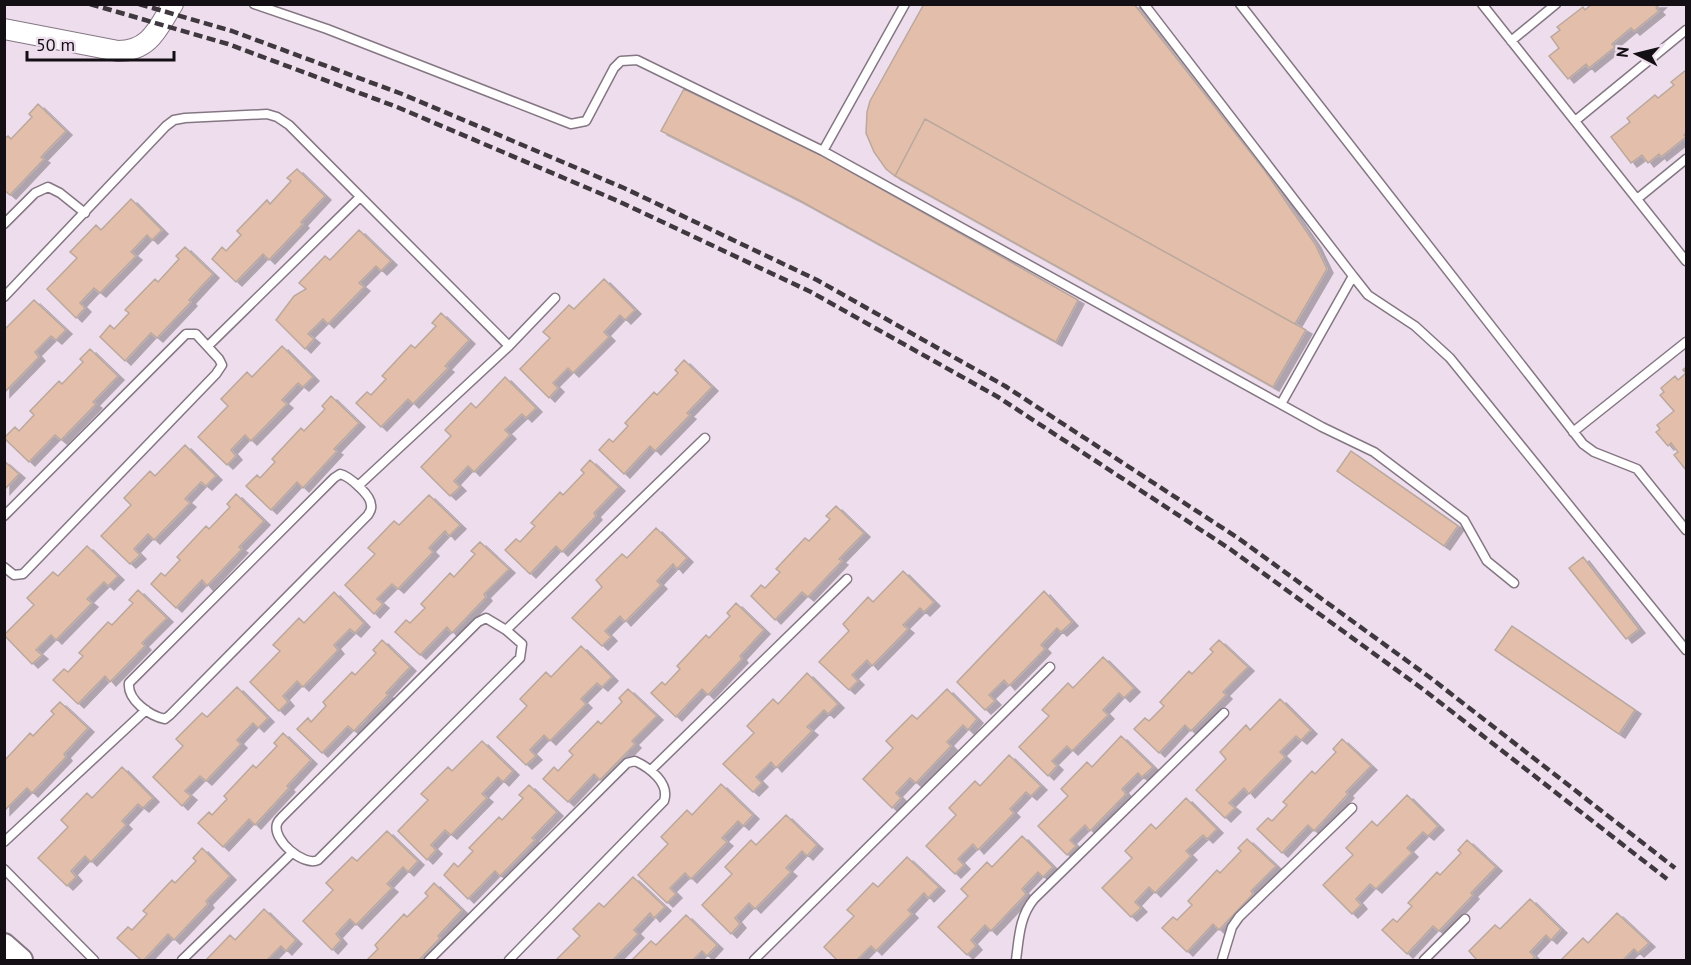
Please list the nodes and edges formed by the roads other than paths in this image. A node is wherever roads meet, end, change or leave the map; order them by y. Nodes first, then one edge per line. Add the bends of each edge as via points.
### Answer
1 (173, 4) edge
2 (254, 4) edge
3 (905, 4) edge
4 (1144, 4) edge
5 (1240, 4) edge
6 (1482, 4) edge
7 (1556, 4) edge
8 (4, 29) edge
9 (1686, 30) edge
10 (1511, 41) junction
11 (1575, 121) junction
12 (823, 151) junction
13 (1686, 159) edge
14 (360, 197) junction
15 (1637, 199) junction
16 (85, 213) junction
17 (4, 224) edge
18 (1686, 261) edge
19 (1353, 276) junction
20 (4, 297) edge
21 (555, 298) dead end
22 (1686, 342) edge
23 (208, 346) junction
24 (509, 346) junction
25 (1281, 404) junction
26 (1573, 432) junction
27 (705, 438) dead end
28 (358, 486) junction
29 (4, 516) edge
30 (1686, 530) edge
31 (4, 567) edge
32 (847, 579) dead end
33 (1514, 584) dead end
34 (506, 630) junction
35 (1686, 650) edge
36 (1050, 667) dead end
37 (146, 710) junction
38 (1224, 713) dead end
39 (651, 770) junction
40 (1352, 808) dead end
41 (4, 842) edge
42 (292, 853) junction
43 (4, 869) edge
44 (1465, 919) dead end
45 (4, 945) edge
46 (21, 960) edge
47 (94, 960) edge
48 (182, 960) edge
49 (429, 960) edge
50 (509, 960) edge
51 (754, 960) edge
52 (1016, 960) edge
53 (1222, 960) edge
54 (1424, 960) edge

1 - 8 street via 150,40 129,51
2 - 12 lane via 571,124 586,122 621,61 637,60
3 - 12 lane
4 - 19 lane
5 - 26 lane
6 - 10 lane
7 - 10 lane
9 - 11 lane
10 - 11 lane
11 - 15 lane
12 - 25 lane
13 - 15 lane
14 - 16 lane via 277,117 267,114 185,118 166,126
14 - 23 lane
14 - 24 lane
15 - 18 lane
16 - 17 lane via 48,187 35,193
16 - 20 lane
19 - 25 lane
19 - 35 lane via 1368,295 1415,326 1450,358
21 - 24 lane
22 - 26 lane
23 - 29 lane via 196,334 186,334
23 - 31 lane via 222,365 216,374 23,574 14,575
24 - 28 lane
25 - 33 lane via 1374,452 1464,520 1487,561
26 - 30 lane via 1587,449 1637,469
27 - 34 lane
28 - 37 lane via 372,506 368,515 170,715 161,718
28 - 37 lane via 345,475 334,478 129,683 130,695
32 - 39 lane
34 - 42 lane via 522,644 520,658 318,860 307,862
34 - 42 lane via 486,618 478,622 282,817 277,824 279,839
36 - 51 lane
37 - 41 lane
38 - 52 lane via 1026,908
39 - 49 lane via 635,761 627,763
39 - 50 lane via 667,793 664,801
40 - 53 lane via 1239,917
42 - 48 lane
43 - 47 lane
44 - 54 lane
45 - 46 main road

